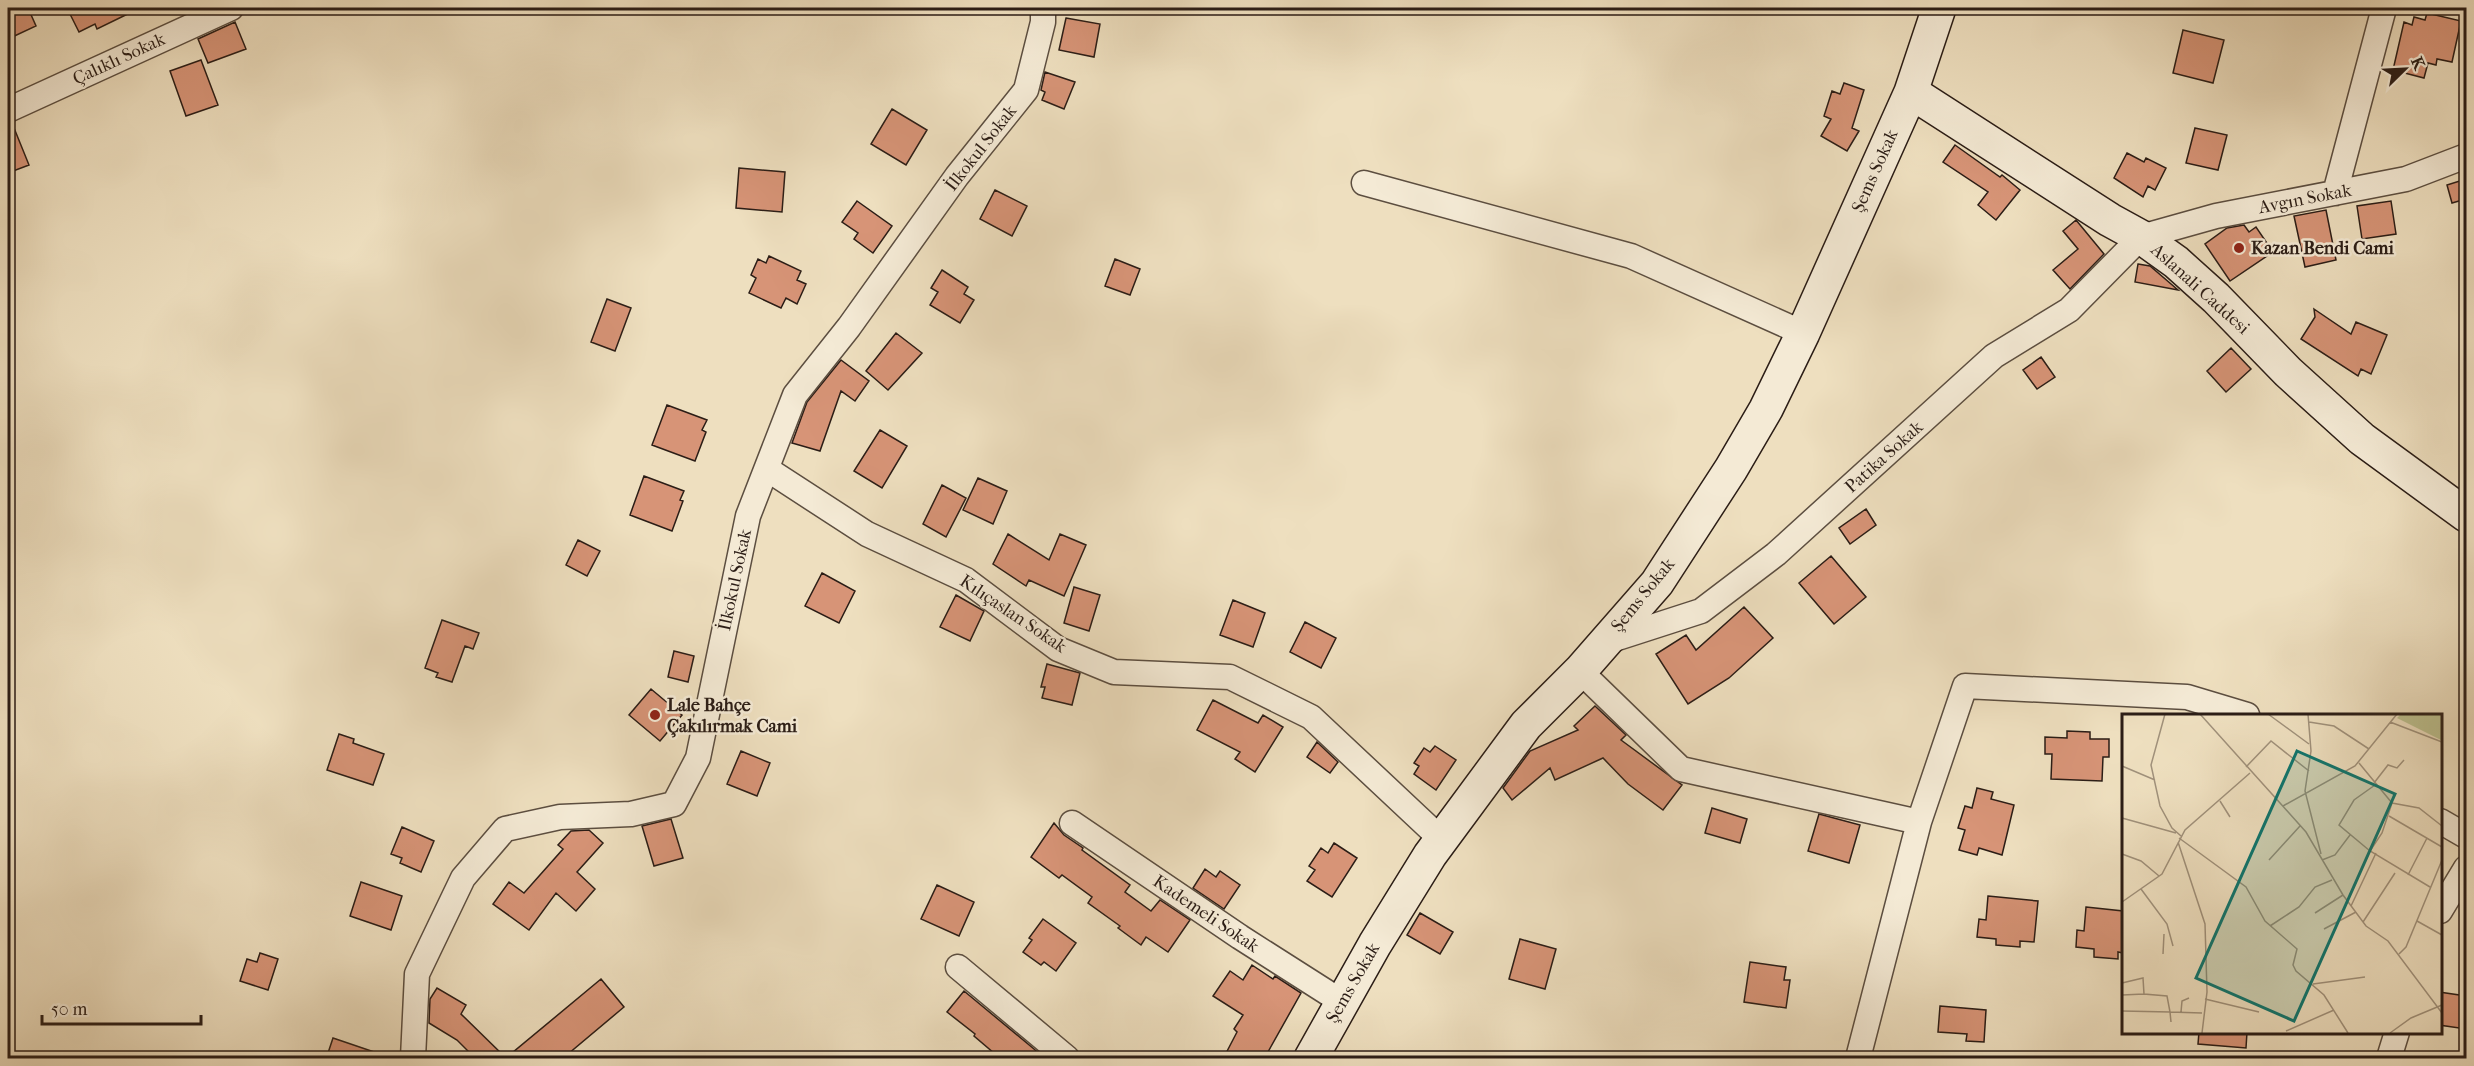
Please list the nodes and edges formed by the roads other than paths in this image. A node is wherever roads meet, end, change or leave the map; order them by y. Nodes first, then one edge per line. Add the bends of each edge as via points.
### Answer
1 (231, 8) edge
2 (1043, 8) edge
3 (1939, 8) edge
4 (2384, 8) edge
5 (1911, 92) junction
6 (8, 110) edge
7 (2466, 156) edge
8 (1364, 183) dead end
9 (2335, 193) junction
10 (2141, 237) junction
11 (1803, 333) junction
12 (767, 469) junction
13 (2466, 516) edge
14 (1605, 642) junction
15 (1580, 671) junction
16 (2243, 714) edge
17 (1919, 822) junction
18 (2441, 822) edge
19 (1072, 823) dead end
20 (2466, 836) edge
21 (1442, 839) junction
22 (2466, 868) edge
23 (2441, 908) edge
24 (958, 967) dead end
25 (1342, 1002) junction
26 (2397, 1033) edge
27 (413, 1059) edge
28 (1067, 1059) edge
29 (1311, 1059) edge
30 (1858, 1059) edge
31 (2389, 1059) edge

1 - 6 street, Çalıklı Sokak
2 - 12 street, İlkokul Sokak via 1026,90 957,176 795,395
3 - 5 street, Şems Sokak
4 - 9 street
5 - 10 street, Aslanali Caddesi
5 - 11 street, Şems Sokak
7 - 9 street, Avgın Sokak via 2406,179
8 - 11 street via 1631,256
9 - 10 street, Avgın Sokak via 2216,216
10 - 13 street, Aslanali Caddesi via 2216,298 2288,372 2362,439
10 - 14 street, Patika Sokak via 2069,310 1995,356 1776,555 1701,611
11 - 14 street, Şems Sokak via 1731,469 1657,583
12 - 21 street, Kılıçaslan Sokak via 867,534 966,580 1058,649 1114,672 1230,676 1311,717
12 - 27 street, İlkokul Sokak via 748,516 698,758 674,804 631,814 560,817 505,829 462,878 417,974
14 - 15 street, Şems Sokak
15 - 17 street via 1681,769
15 - 21 street, Şems Sokak via 1526,725
16 - 17 street via 2187,698 1965,686
17 - 30 street
18 - 20 street
19 - 25 street, Kademeli Sokak
21 - 25 street, Şems Sokak
22 - 23 street
24 - 28 street
25 - 29 street, Şems Sokak
26 - 31 street

